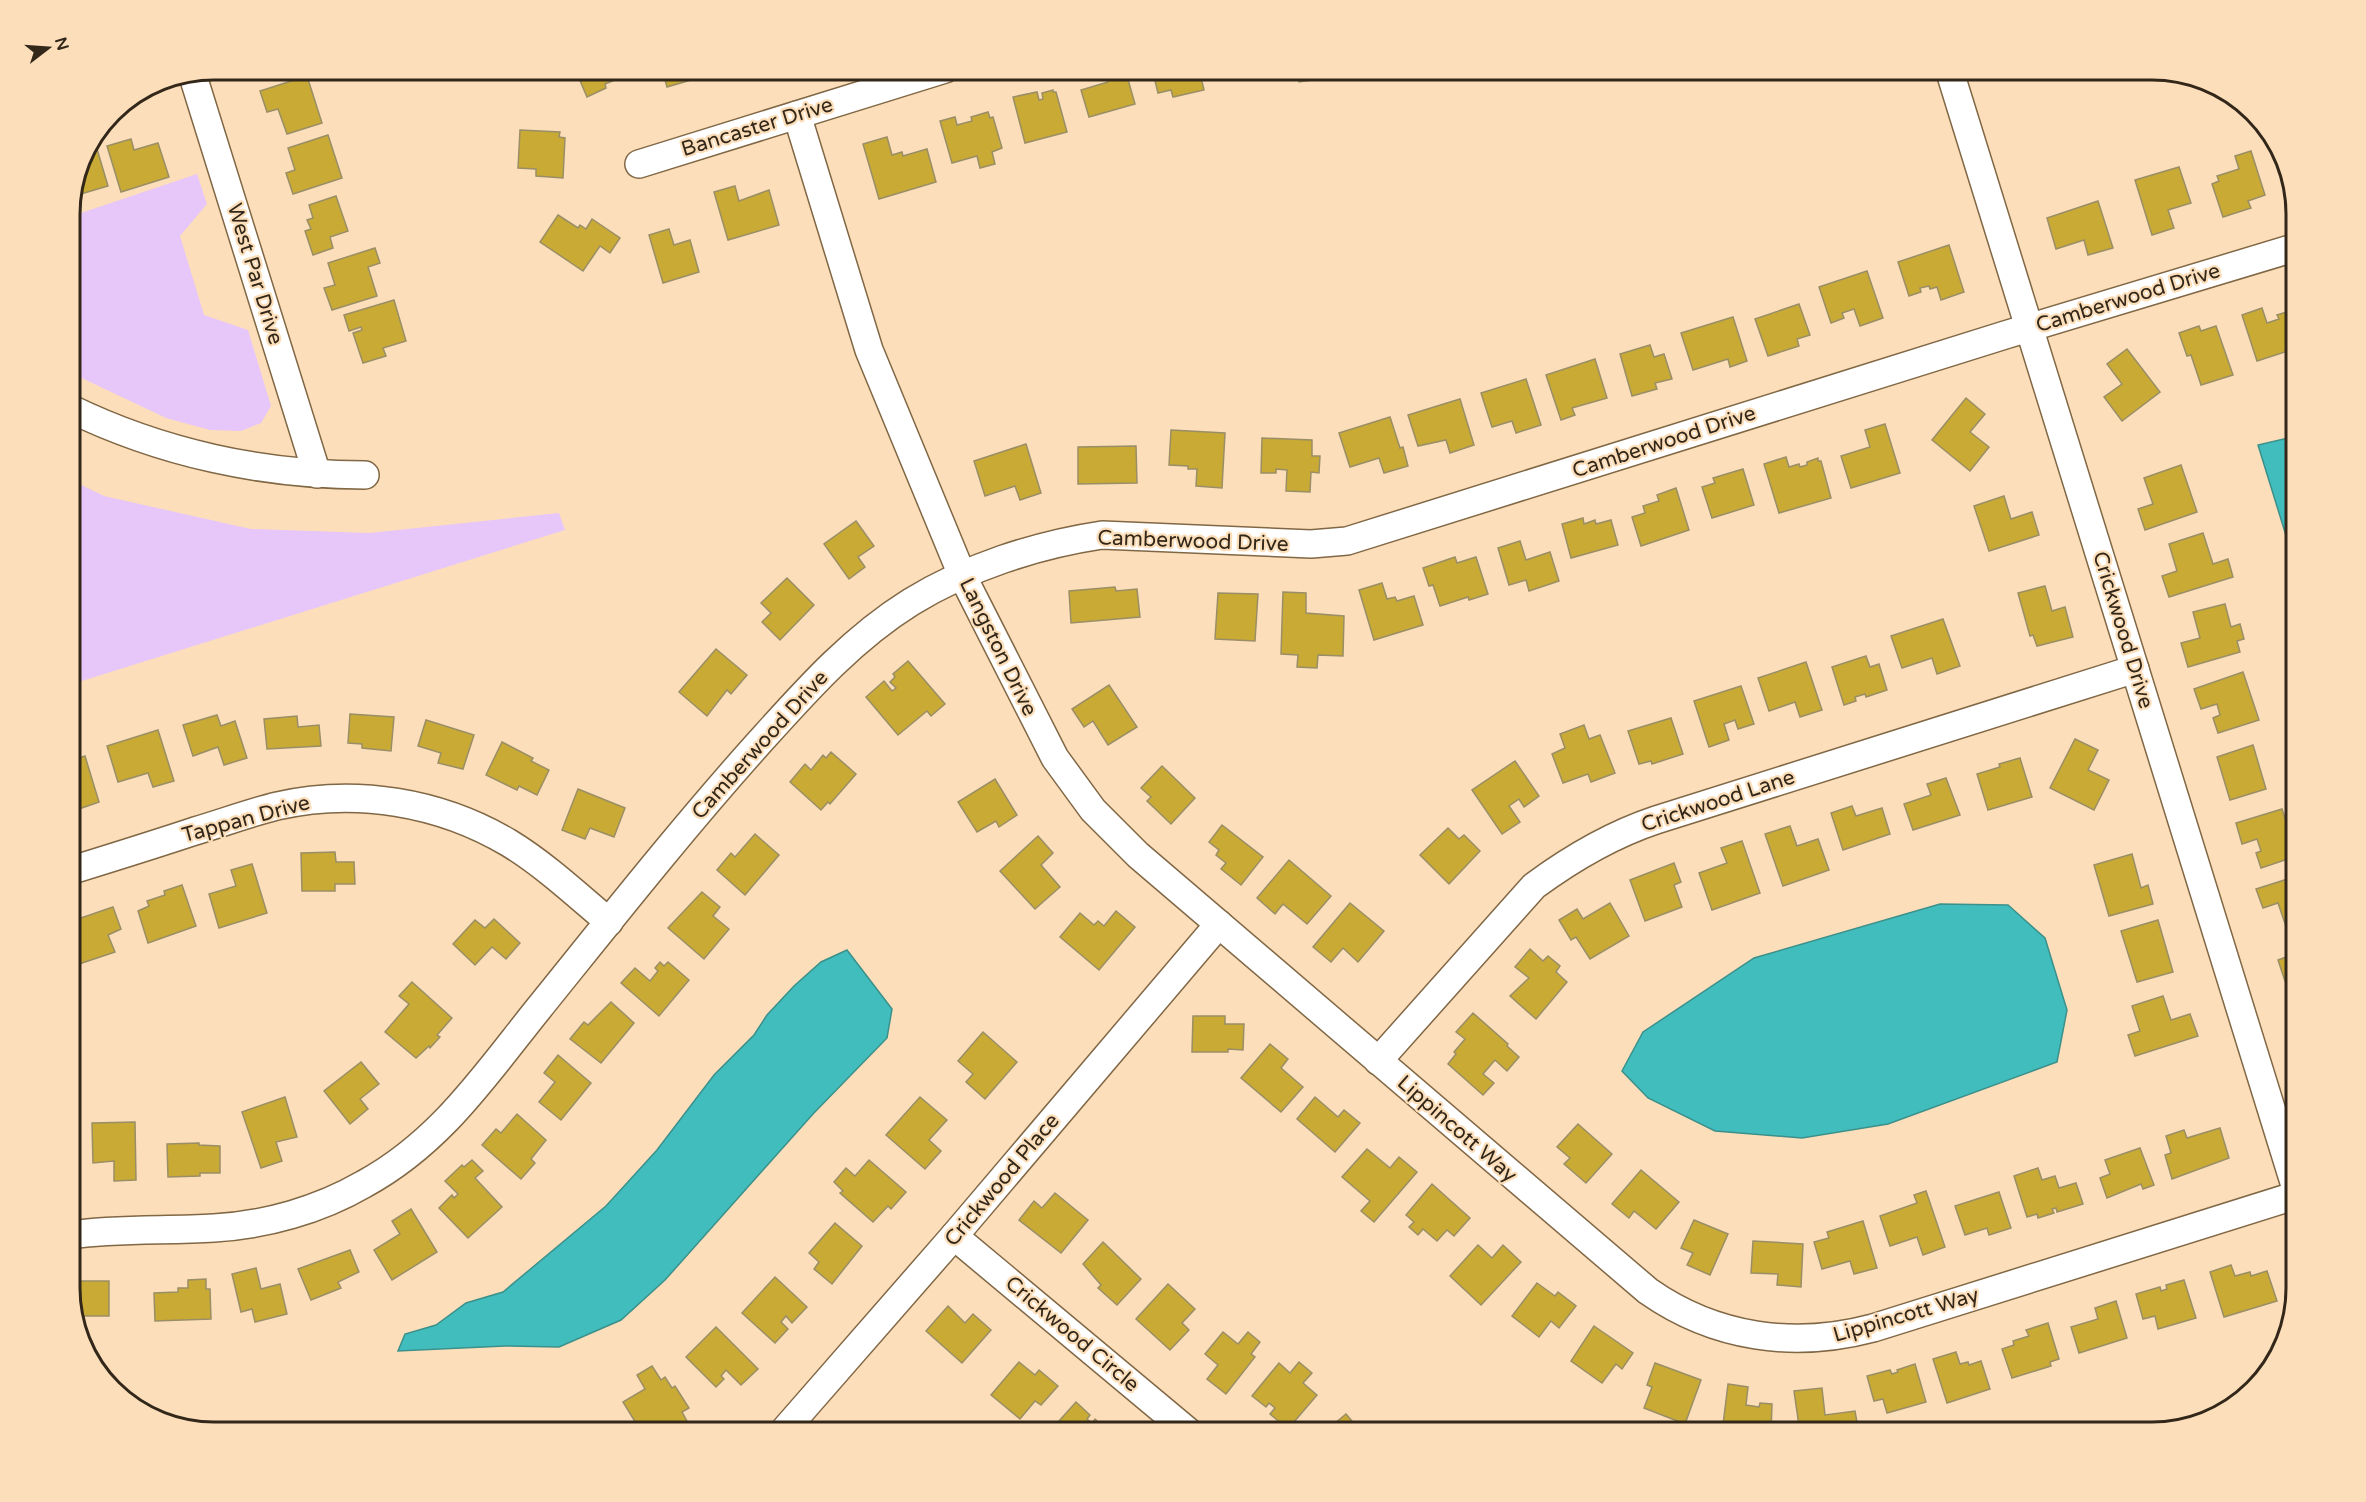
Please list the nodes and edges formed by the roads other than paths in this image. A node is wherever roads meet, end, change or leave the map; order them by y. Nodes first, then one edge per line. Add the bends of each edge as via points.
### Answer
1 (910, 80) edge
2 (1952, 80) edge
3 (195, 81) edge
4 (797, 115) junction
5 (639, 164) dead end
6 (2286, 250) edge
7 (2029, 328) junction
8 (80, 413) edge
9 (317, 474) junction
10 (365, 475) dead end
11 (962, 575) junction
12 (2135, 669) junction
13 (80, 868) edge
14 (609, 922) junction
15 (1219, 924) junction
16 (1378, 1061) junction
17 (2286, 1157) edge
18 (2286, 1197) edge
19 (80, 1234) edge
20 (954, 1236) junction
21 (792, 1422) edge
22 (1177, 1422) edge

1 - 4 street, Bancaster Drive
2 - 7 street, Crickwood Drive
3 - 9 street, West Par Drive
4 - 5 street, Bancaster Drive
4 - 11 street, Langston Drive via 869,350
6 - 7 street, Camberwood Drive
7 - 11 street, Camberwood Drive via 1347,541 1311,544 1102,536 999,560
7 - 12 street, Crickwood Drive
8 - 9 street via 173,448 257,467
9 - 10 street
11 - 14 street, Camberwood Drive via 894,613 819,676
11 - 15 street, Langston Drive via 1044,740 1079,793 1130,848
12 - 16 street, Crickwood Lane via 1656,820 1597,844 1534,886
12 - 17 street, Crickwood Drive
13 - 14 street, Tappan Drive via 277,807 329,799 370,799 422,807 489,832 525,854
14 - 19 street, Camberwood Drive via 450,1119 410,1155 366,1184 309,1209 257,1223
15 - 16 street, Langston Drive
15 - 20 street, Crickwood Place
16 - 18 street, Lippincott Way via 1648,1291 1702,1321 1771,1338 1844,1336
20 - 21 street, Crickwood Place
20 - 22 street, Crickwood Circle

